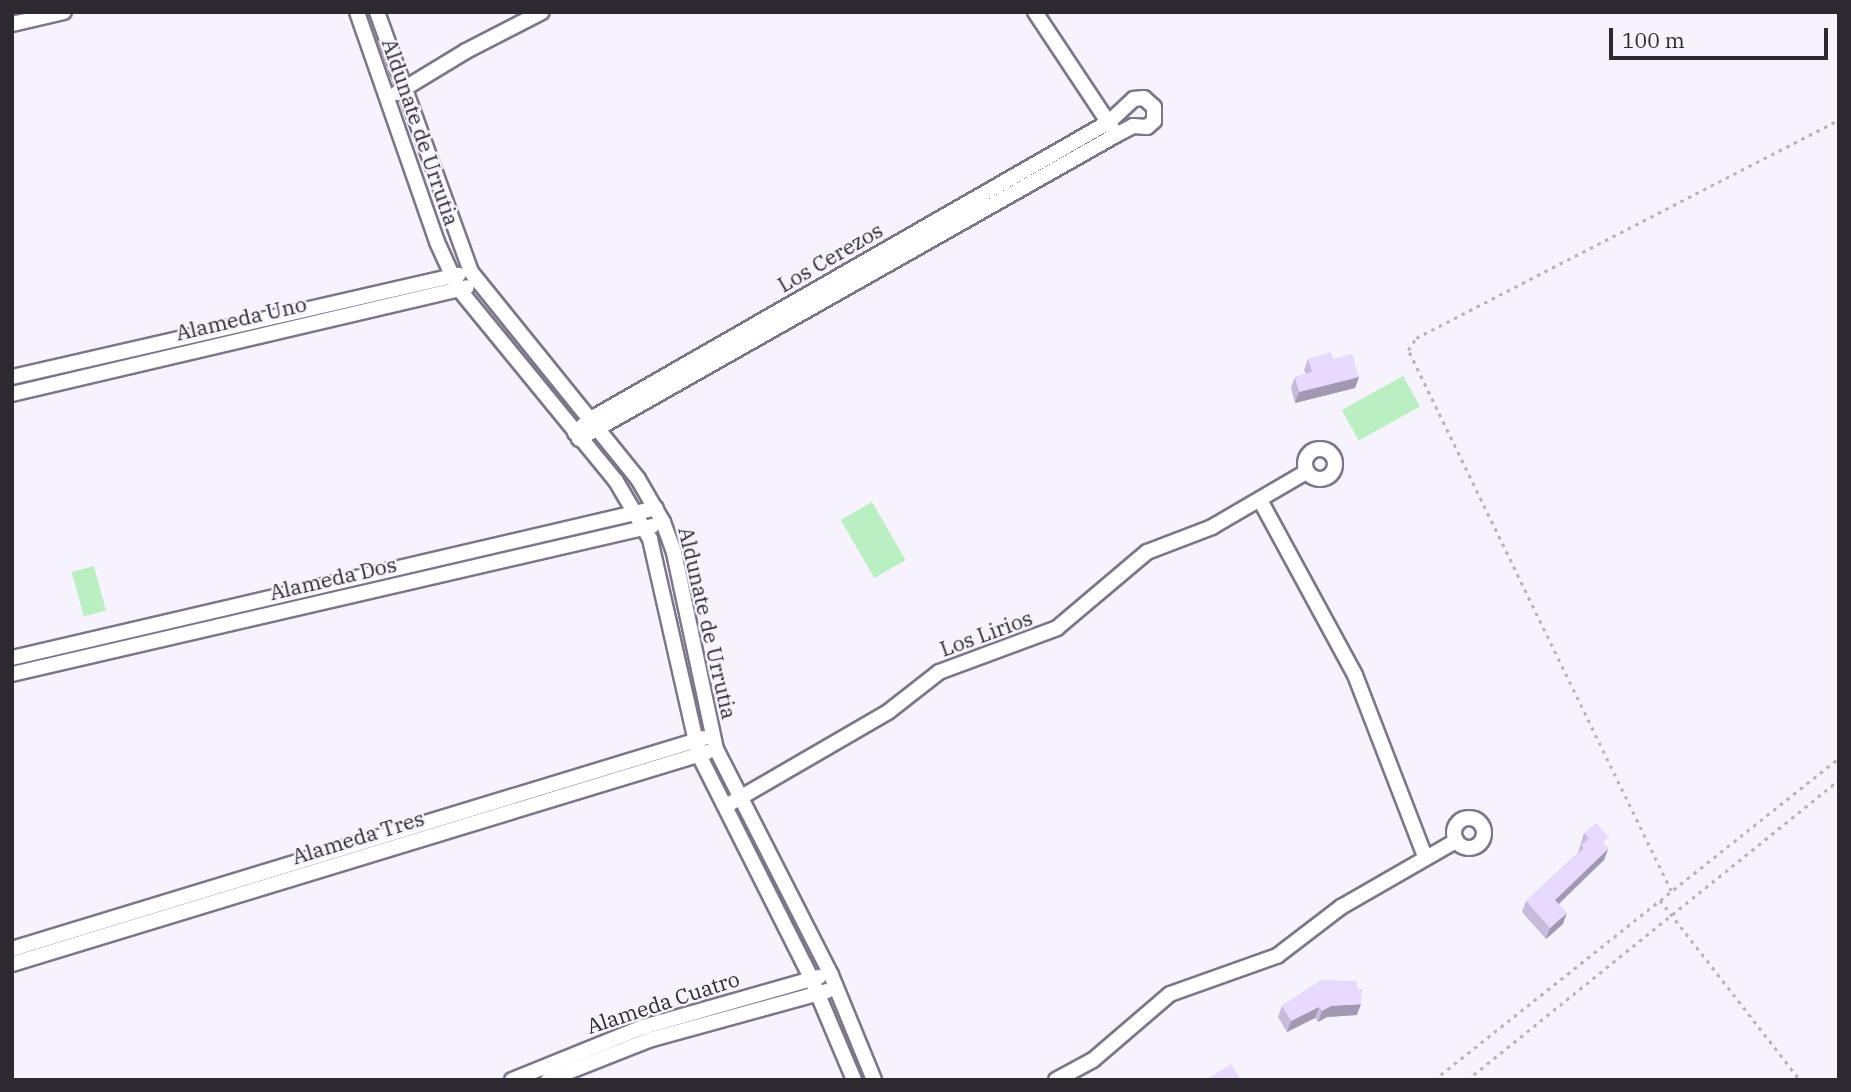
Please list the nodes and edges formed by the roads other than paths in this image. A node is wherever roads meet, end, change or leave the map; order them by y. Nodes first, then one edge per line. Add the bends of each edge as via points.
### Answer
1 (64, 12) edge
2 (356, 12) edge
3 (377, 12) edge
4 (542, 12) edge
5 (1035, 12) edge
6 (34, 16) edge
7 (12, 24) edge
8 (403, 90) junction
9 (387, 99) junction
10 (1125, 110) junction
11 (1109, 121) junction
12 (1133, 126) junction
13 (1116, 135) junction
14 (475, 278) junction
15 (455, 283) junction
16 (12, 377) edge
17 (12, 394) edge
18 (594, 425) junction
19 (577, 436) junction
20 (1306, 472) dead end
21 (1260, 500) junction
22 (656, 508) junction
23 (637, 514) junction
24 (663, 522) junction
25 (645, 528) junction
26 (12, 658) edge
27 (12, 674) edge
28 (714, 742) junction
29 (697, 748) junction
30 (739, 798) junction
31 (723, 807) junction
32 (1456, 841) dead end
33 (1425, 856) junction
34 (12, 949) edge
35 (12, 964) edge
36 (811, 978) junction
37 (834, 982) junction
38 (817, 994) junction
39 (512, 1080) edge
40 (548, 1080) edge
41 (854, 1080) edge
42 (874, 1080) edge
43 (1056, 1080) edge

1 - 6 street
2 - 9 street, Aldunate de Urrutia
3 - 8 street, Aldunate de Urrutia
4 - 8 street
5 - 11 street
6 - 7 street
8 - 9 street
8 - 14 street, Aldunate de Urrutia
9 - 15 street, Aldunate de Urrutia
10 - 11 street, Los Cerezos
10 - 12 street
10 - 12 street, Los Cerezos via 1139,98 1154,107 1150,124
11 - 13 street
11 - 18 street, Los Cerezos
12 - 13 street, Los Cerezos
13 - 18 street, Los Cerezos
14 - 15 street, Alameda Uno
14 - 18 street, Aldunate de Urrutia
15 - 16 street, Alameda Uno
15 - 17 street, Alameda Uno
15 - 19 street, Aldunate de Urrutia
18 - 19 street, Los Cerezos
18 - 22 street, Aldunate de Urrutia
19 - 23 street, Aldunate de Urrutia
20 - 21 street, Los Lirios
21 - 30 street, Los Lirios via 1212,527 1147,552 1056,628 939,672 888,712
21 - 33 street via 1347,656
22 - 23 street, Alameda Dos
22 - 24 street, Aldunate de Urrutia
23 - 25 street, Aldunate de Urrutia
23 - 26 street, Alameda Dos
24 - 25 street, Alameda Dos
24 - 28 street, Aldunate de Urrutia via 674,553
25 - 27 street, Alameda Dos
25 - 29 street, Aldunate de Urrutia via 660,570
28 - 29 street, Alameda Tres
28 - 30 street, Aldunate de Urrutia
29 - 31 street, Aldunate de Urrutia
29 - 34 street, Alameda Tres
29 - 35 street, Alameda Tres
30 - 31 street, Los Lirios
30 - 37 street, Aldunate de Urrutia
31 - 36 street, Aldunate de Urrutia
32 - 33 street
33 - 43 street via 1342,907 1277,956 1170,994 1093,1060
36 - 37 street, Alameda Cuatro
36 - 38 street, Aldunate de Urrutia
36 - 39 street, Alameda Cuatro via 643,1027
37 - 38 street, Alameda Cuatro
37 - 42 street, Aldunate de Urrutia
38 - 40 street, Alameda Cuatro via 659,1037
38 - 41 street, Aldunate de Urrutia

